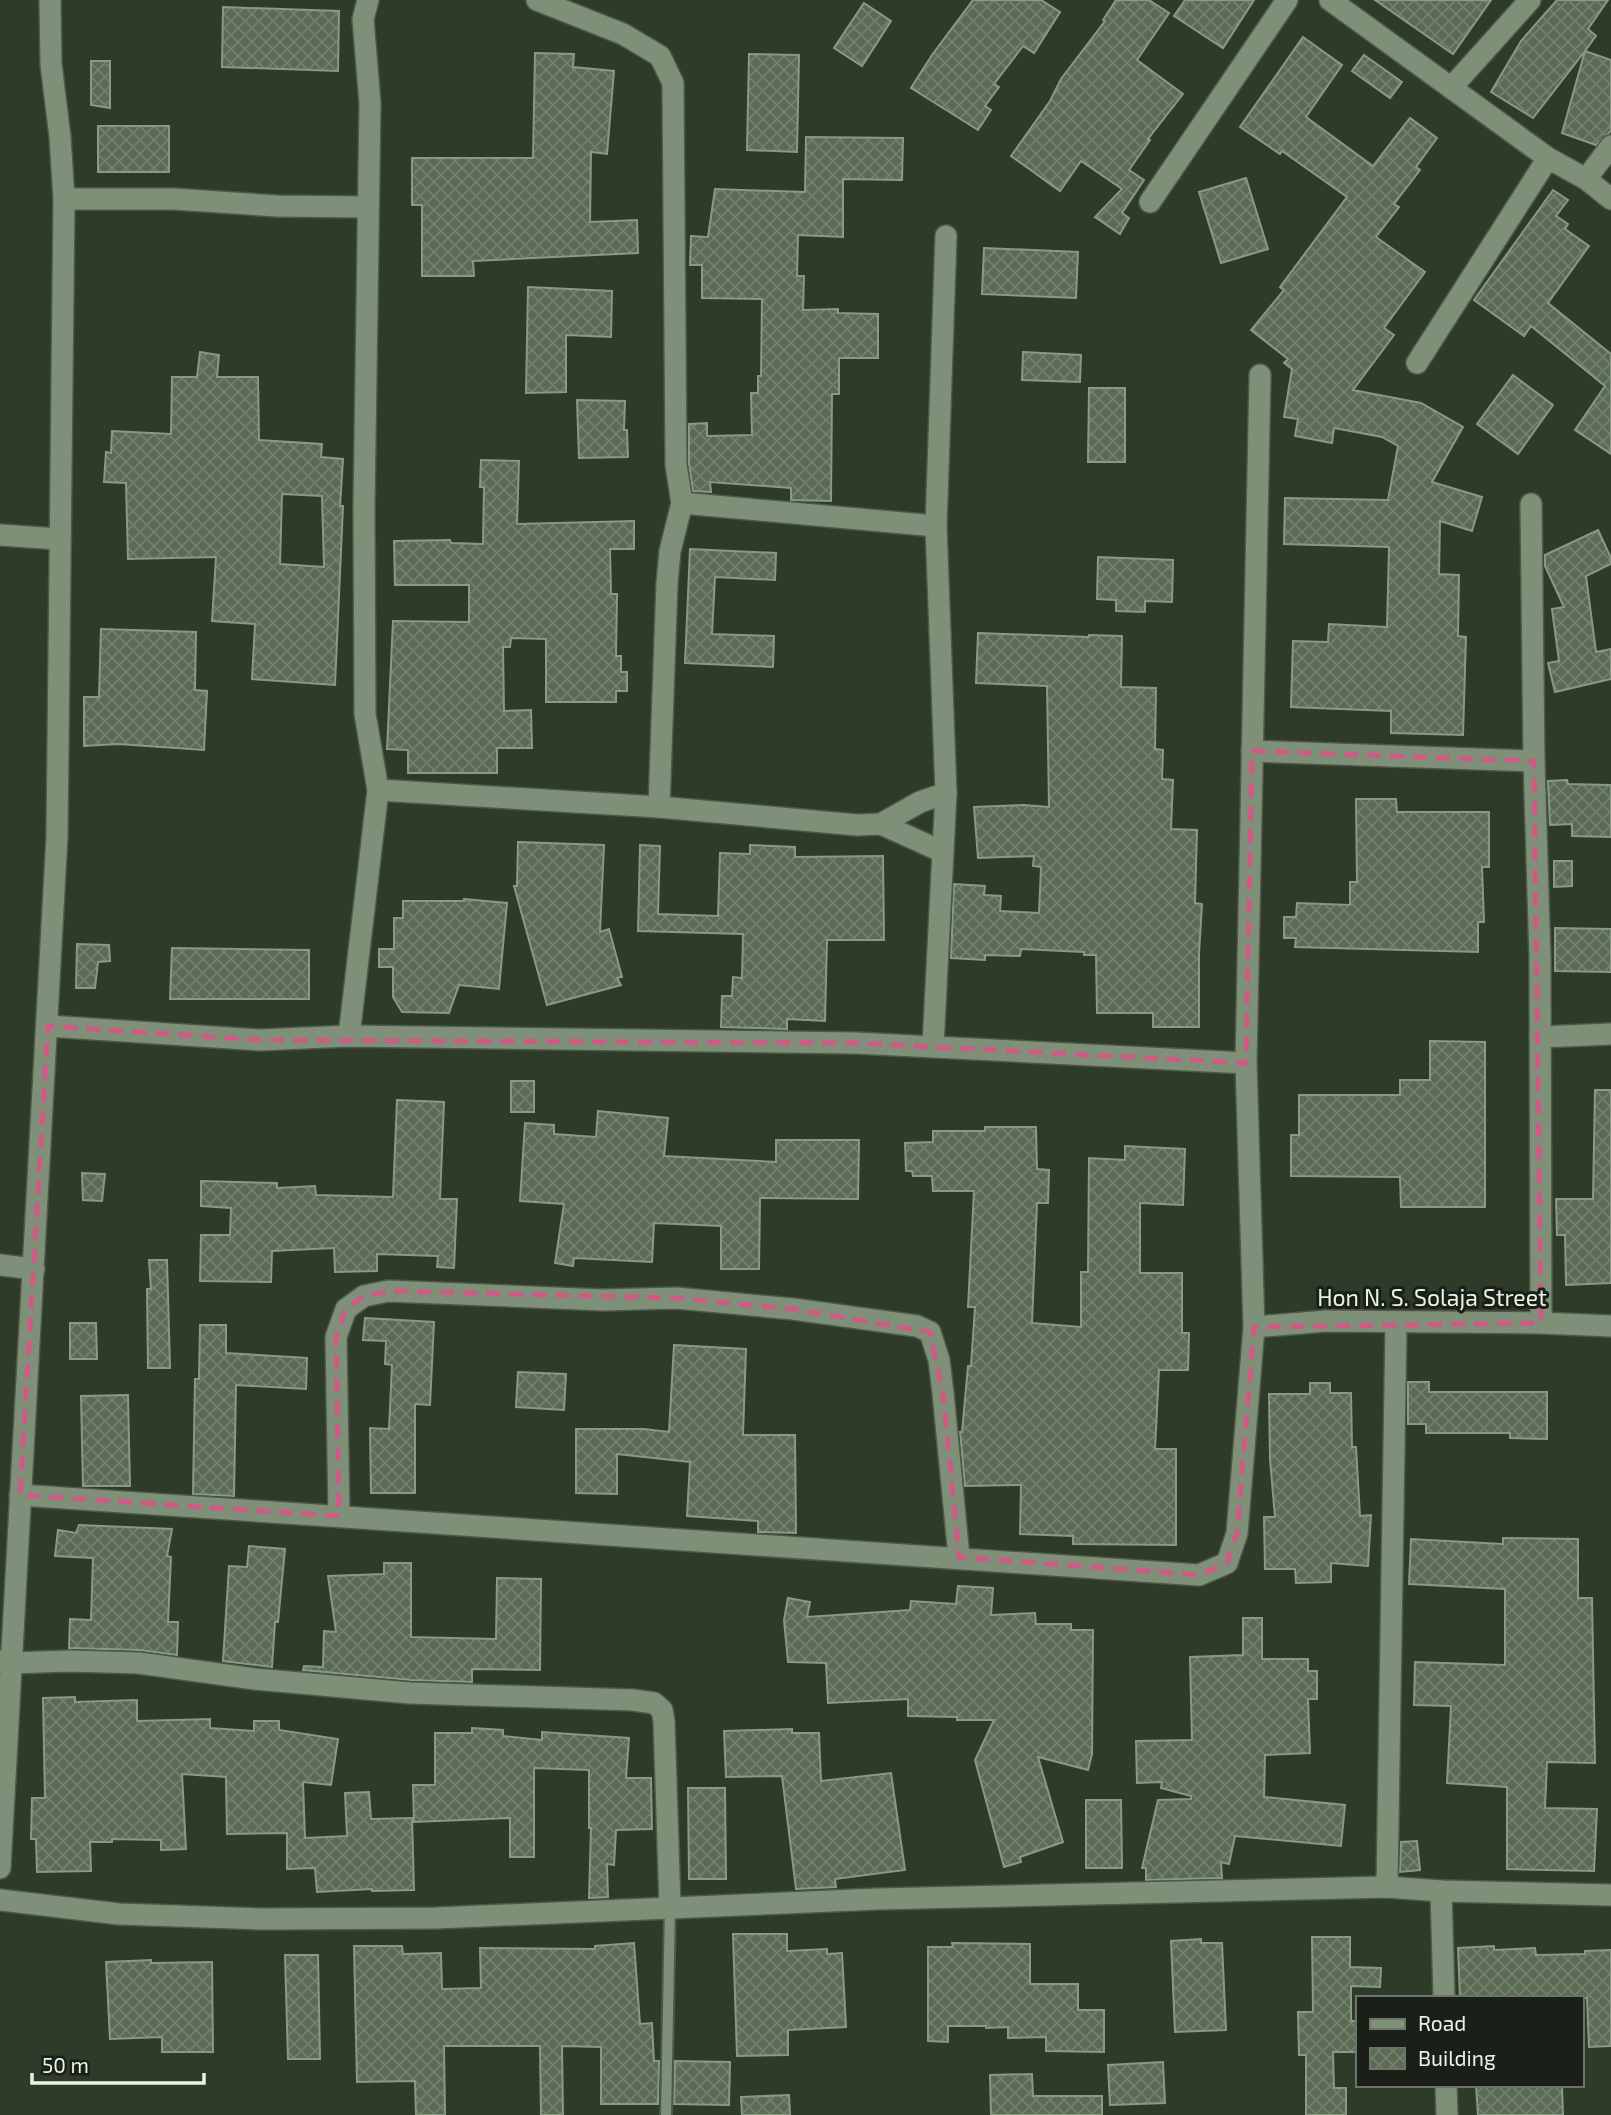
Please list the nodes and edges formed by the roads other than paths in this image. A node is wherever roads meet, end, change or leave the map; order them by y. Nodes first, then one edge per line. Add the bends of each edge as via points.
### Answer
1 (50, 0) edge
2 (368, 0) edge
3 (537, 0) edge
4 (1287, 0) edge
5 (1330, 0) edge
6 (1530, 0) edge
7 (1451, 88) junction
8 (1611, 146) edge
9 (1548, 158) junction
10 (1586, 178) junction
11 (64, 199) junction
12 (1611, 199) edge
13 (1150, 202) dead end
14 (369, 207) junction
15 (946, 236) dead end
16 (1417, 363) dead end
17 (1260, 375) dead end
18 (682, 503) junction
19 (1531, 504) dead end
20 (936, 526) junction
21 (0, 535) edge
22 (59, 539) junction
23 (1252, 751) junction
24 (1534, 761) junction
25 (378, 790) junction
26 (946, 793) junction
27 (659, 807) junction
28 (881, 824) junction
29 (943, 852) junction
30 (48, 1026) junction
31 (1611, 1034) edge
32 (349, 1036) junction
33 (1540, 1037) junction
34 (933, 1046) junction
35 (1246, 1063) junction
36 (0, 1265) edge
37 (34, 1269) junction
38 (1541, 1323) junction
39 (1396, 1324) junction
40 (1254, 1326) junction
41 (1611, 1326) edge
42 (20, 1495) junction
43 (339, 1516) junction
44 (959, 1557) junction
45 (5, 1662) edge
46 (0, 1868) edge
47 (1387, 1886) junction
48 (1441, 1891) junction
49 (1611, 1895) edge
50 (0, 1900) edge
51 (670, 1906) junction
52 (1444, 1996) edge
53 (1446, 2087) edge
54 (666, 2115) edge
55 (1447, 2115) edge

1 - 11 street
2 - 14 street via 363,19 370,103
3 - 18 street via 651,50 660,56 673,83 676,465
4 - 13 street
5 - 7 street
6 - 7 street
7 - 9 street
8 - 10 street
9 - 10 street
9 - 16 street
10 - 12 street
11 - 14 street
11 - 22 street
14 - 25 street via 365,714
15 - 20 street
17 - 23 street
18 - 20 street
18 - 27 street via 667,583
19 - 24 street
20 - 26 street
21 - 22 street
22 - 30 street via 57,836
23 - 24 street
23 - 35 street
24 - 33 street
25 - 27 street
25 - 32 street
26 - 28 street
26 - 29 street
27 - 28 street
28 - 29 street
29 - 34 street
30 - 32 street via 260,1040
30 - 37 street
31 - 33 street
32 - 34 street
33 - 38 street
34 - 35 street
35 - 40 street
36 - 37 street
37 - 42 street
38 - 39 street, Hon N. S. Solaja Street
38 - 41 street, Hon N. S. Solaja Street
39 - 40 street, Hon N. S. Solaja Street via 1326,1321
39 - 47 street
40 - 44 street via 1237,1533 1227,1563 1199,1574
42 - 43 street
42 - 45 street
43 - 44 street
43 - 44 street via 336,1337 346,1308 365,1296 388,1291 589,1300 676,1298 793,1309 918,1326 930,1332 939,1360
45 - 46 street
45 - 51 street via 139,1663 410,1693 654,1703 662,1710 664,1721
47 - 48 street
47 - 51 street
48 - 49 street
48 - 52 street
50 - 51 street via 119,1914 262,1919 436,1917
51 - 54 lane
53 - 55 street

